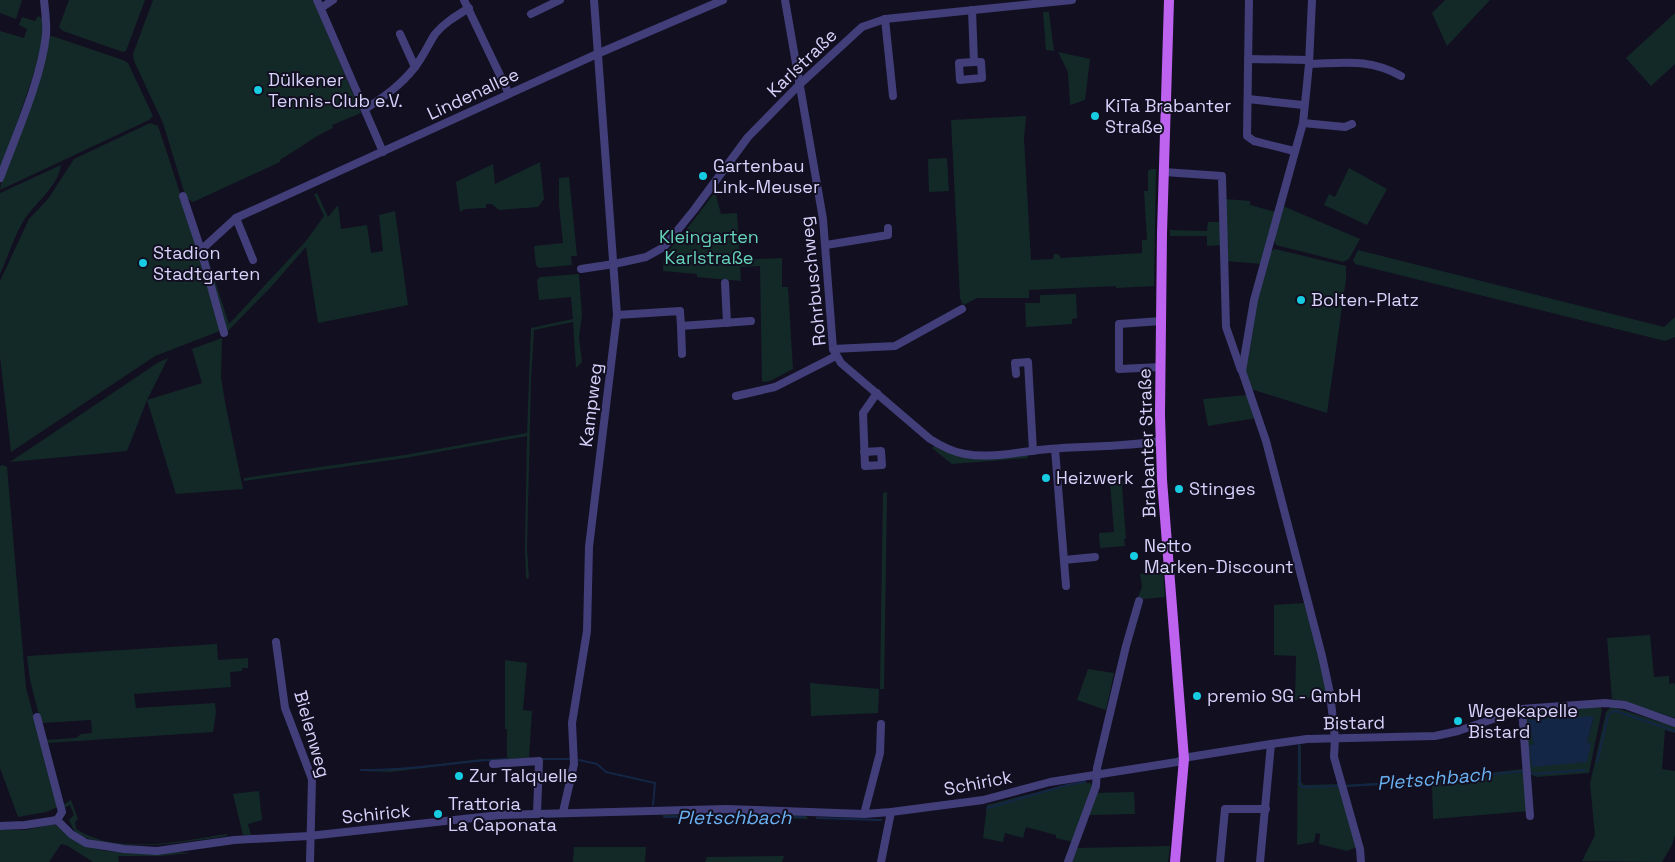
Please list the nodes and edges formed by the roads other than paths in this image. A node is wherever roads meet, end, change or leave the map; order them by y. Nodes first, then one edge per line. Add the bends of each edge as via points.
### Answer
1 (44, 0) edge
2 (334, 0) edge
3 (464, 0) edge
4 (560, 0) edge
5 (594, 0) edge
6 (723, 0) edge
7 (785, 0) edge
8 (1072, 0) edge
9 (1169, 0) edge
10 (1249, 0) edge
11 (1312, 0) edge
12 (319, 4) edge
13 (468, 8) junction
14 (972, 10) junction
15 (531, 14) dead end
16 (885, 19) junction
17 (400, 34) dead end
18 (597, 54) junction
19 (1248, 59) junction
20 (974, 62) dead end
21 (1309, 62) junction
22 (415, 66) junction
23 (1401, 76) dead end
24 (799, 85) junction
25 (509, 94) junction
26 (893, 96) dead end
27 (1248, 99) junction
28 (1303, 106) junction
29 (365, 108) junction
30 (1302, 123) junction
31 (1352, 124) dead end
32 (1294, 150) junction
33 (383, 152) junction
34 (1164, 172) junction
35 (0, 178) edge
36 (183, 196) dead end
37 (236, 218) junction
38 (888, 228) dead end
39 (826, 245) junction
40 (201, 250) junction
41 (253, 260) dead end
42 (614, 264) junction
43 (581, 269) dead end
44 (725, 283) dead end
45 (962, 309) dead end
46 (617, 315) junction
47 (751, 321) dead end
48 (1161, 321) junction
49 (727, 323) junction
50 (680, 326) junction
51 (224, 333) dead end
52 (835, 352) junction
53 (682, 354) dead end
54 (1161, 367) junction
55 (1242, 371) junction
56 (1016, 374) dead end
57 (877, 393) junction
58 (736, 396) dead end
59 (1160, 440) junction
60 (1055, 449) junction
61 (1033, 451) junction
62 (864, 452) dead end
63 (1095, 557) dead end
64 (1064, 560) junction
65 (1066, 586) dead end
66 (1140, 601) dead end
67 (276, 642) dead end
68 (1522, 709) junction
69 (37, 718) dead end
70 (1675, 723) edge
71 (881, 724) dead end
72 (1335, 738) junction
73 (1271, 744) junction
74 (1184, 760) junction
75 (493, 764) dead end
76 (1097, 775) junction
77 (1266, 809) junction
78 (563, 812) junction
79 (891, 812) junction
80 (537, 813) junction
81 (864, 814) junction
82 (1530, 816) dead end
83 (57, 820) junction
84 (0, 826) edge
85 (310, 836) junction
86 (310, 862) edge
87 (881, 862) edge
88 (1068, 862) edge
89 (1175, 862) edge
90 (1220, 862) edge
91 (1260, 862) edge
92 (1361, 862) edge

1 - 35 street via 46,33 43,49 35,81
2 - 12 street
3 - 13 street
4 - 15 street
5 - 18 street, Kampweg
6 - 18 street, Lindenallee
7 - 24 street, Rohrbuschweg
8 - 14 street, Karlstraße
9 - 34 main road, Brabanter Straße
10 - 19 street
11 - 21 street
12 - 29 street
13 - 22 street via 450,19 436,34
13 - 25 street
14 - 16 street, Karlstraße
14 - 20 street
16 - 24 street, Karlstraße via 862,27
16 - 26 street
17 - 22 street
18 - 25 street, Lindenallee
18 - 42 street, Kampweg
19 - 21 street
19 - 27 street
21 - 23 street via 1370,63
21 - 28 street
22 - 29 street via 384,97
24 - 39 street, Rohrbuschweg
24 - 42 street, Karlstraße via 748,137 664,246 646,257
25 - 33 street, Lindenallee
27 - 28 street
27 - 32 street via 1247,136 1254,141
28 - 30 street
29 - 33 street
30 - 31 street via 1344,127
30 - 32 street
32 - 55 street via 1254,300
33 - 37 street, Lindenallee
34 - 48 main road, Brabanter Straße
34 - 55 street via 1222,176 1226,327
36 - 40 street
37 - 40 street, Lindenallee
37 - 41 street
38 - 39 street via 888,236
39 - 52 street, Rohrbuschweg
40 - 51 street
42 - 43 street, Karlstraße
42 - 46 street, Kampweg
44 - 49 street
45 - 52 street via 895,346
46 - 50 street via 680,311
46 - 78 street, Kampweg via 589,547 587,631 572,723 574,764
47 - 49 street
48 - 54 main road, Brabanter Straße
48 - 54 street via 1118,324 1119,369
49 - 50 street
50 - 53 street
52 - 57 street, Rohrbuschweg via 841,363
52 - 58 street via 775,387
54 - 59 main road, Brabanter Straße
55 - 72 street via 1266,441 1322,656
56 - 61 street via 1015,363 1028,362
57 - 61 street, Rohrbuschweg via 930,439 953,451 977,456
57 - 62 street via 863,413
59 - 60 street, Rohrbuschweg
59 - 74 main road, Brabanter Straße
60 - 61 street, Rohrbuschweg
60 - 64 street
63 - 64 street
64 - 65 street
66 - 76 street via 1126,646
67 - 85 street, Bielenweg via 285,708 312,779
68 - 70 street, Bistard via 1606,703 1625,705
68 - 72 street, Bistard via 1435,736
68 - 82 street
69 - 83 street via 62,812
71 - 81 street via 880,753
72 - 73 street, Bistard
72 - 92 street via 1334,757
73 - 74 street, Bistard
73 - 77 street
74 - 76 street, Schirick
74 - 89 main road, Brabanter Straße
75 - 80 street via 539,761
76 - 79 street, Schirick via 1050,782 983,800
76 - 88 street via 1096,786
77 - 90 street via 1225,809
77 - 91 street
78 - 80 street, Schirick
78 - 81 street, Schirick via 726,809
79 - 81 street, Schirick
79 - 87 street
80 - 85 street, Schirick via 500,814
83 - 84 street
83 - 85 street, Schirick via 86,843 140,851 234,840
85 - 86 street

